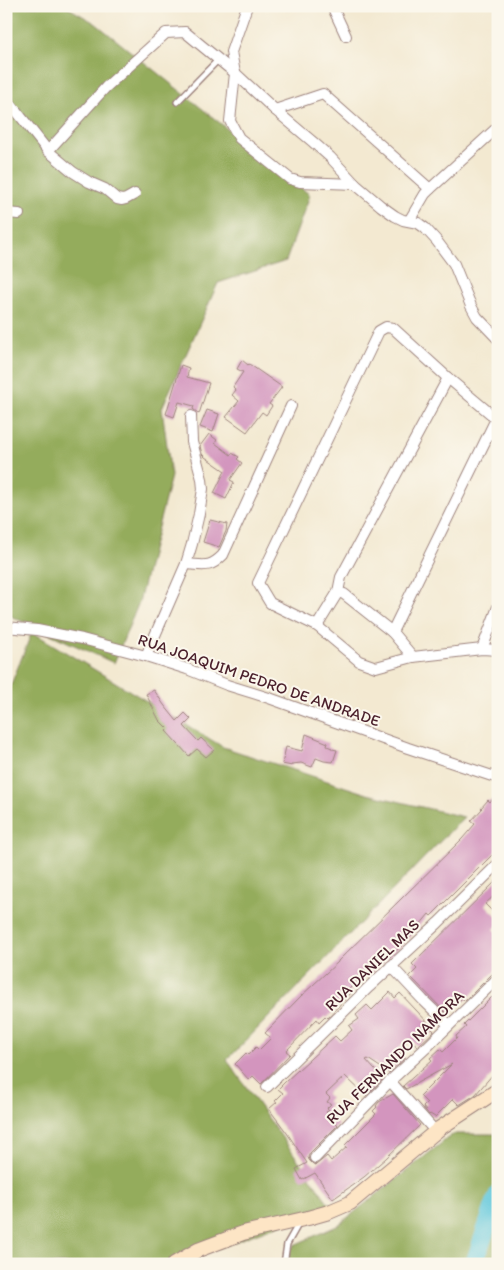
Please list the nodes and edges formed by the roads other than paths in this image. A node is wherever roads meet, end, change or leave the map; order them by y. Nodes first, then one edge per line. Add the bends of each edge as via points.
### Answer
1 (247, 6) edge
2 (332, 6) edge
3 (346, 36) dead end
4 (218, 59) junction
5 (235, 73) junction
6 (6, 98) edge
7 (177, 102) dead end
8 (275, 110) junction
9 (498, 127) edge
10 (48, 151) junction
11 (355, 184) junction
12 (430, 188) junction
13 (136, 194) dead end
14 (6, 213) edge
15 (19, 214) dead end
16 (409, 221) junction
17 (498, 339) edge
18 (448, 378) junction
19 (291, 406) dead end
20 (191, 416) dead end
21 (497, 419) edge
22 (186, 564) junction
23 (338, 592) junction
24 (498, 607) edge
25 (317, 626) junction
26 (6, 627) edge
27 (392, 632) junction
28 (482, 649) junction
29 (498, 650) edge
30 (146, 656) junction
31 (413, 657) junction
32 (498, 778) edge
33 (498, 864) edge
34 (391, 966) junction
35 (498, 978) edge
36 (449, 1025) junction
37 (390, 1081) junction
38 (267, 1087) dead end
39 (498, 1090) edge
40 (436, 1132) junction
41 (315, 1158) dead end
42 (301, 1220) junction
43 (174, 1264) edge
44 (284, 1264) edge

1 - 5 street via 231,52
2 - 3 street
4 - 5 street
4 - 7 lane
4 - 10 street via 185,32 166,33 106,87
5 - 8 street
5 - 11 street via 230,121 239,138 290,178 300,182
6 - 10 street
8 - 11 street via 330,157
8 - 12 street via 323,94
9 - 12 street
10 - 13 street via 73,172 117,199
11 - 16 street via 389,212
12 - 16 street
14 - 15 street
16 - 17 street via 418,223 436,240 454,264 477,317
18 - 21 street
18 - 23 street via 341,577
18 - 25 street via 393,328 379,330 258,583 270,603
19 - 22 street via 223,555 209,565
20 - 22 street via 192,442 203,489
21 - 27 street
22 - 30 street
23 - 25 street
23 - 27 street
24 - 28 street
25 - 31 street via 359,661 376,667
26 - 30 street, RUA JOAQUIM PEDRO DE ANDRADE via 82,639
27 - 31 street
28 - 29 street
28 - 31 street
30 - 32 street, RUA JOAQUIM PEDRO DE ANDRADE
33 - 34 street, RUA DANIEL MAS
34 - 36 street
34 - 38 street, RUA DANIEL MAS
35 - 36 street, RUA FERNANDO NAMORA
36 - 37 street, RUA FERNANDO NAMORA
37 - 40 street
37 - 41 street, RUA FERNANDO NAMORA
39 - 40 main road
40 - 42 main road via 350,1202
42 - 43 main road via 243,1233 198,1250
42 - 44 lane via 287,1244

